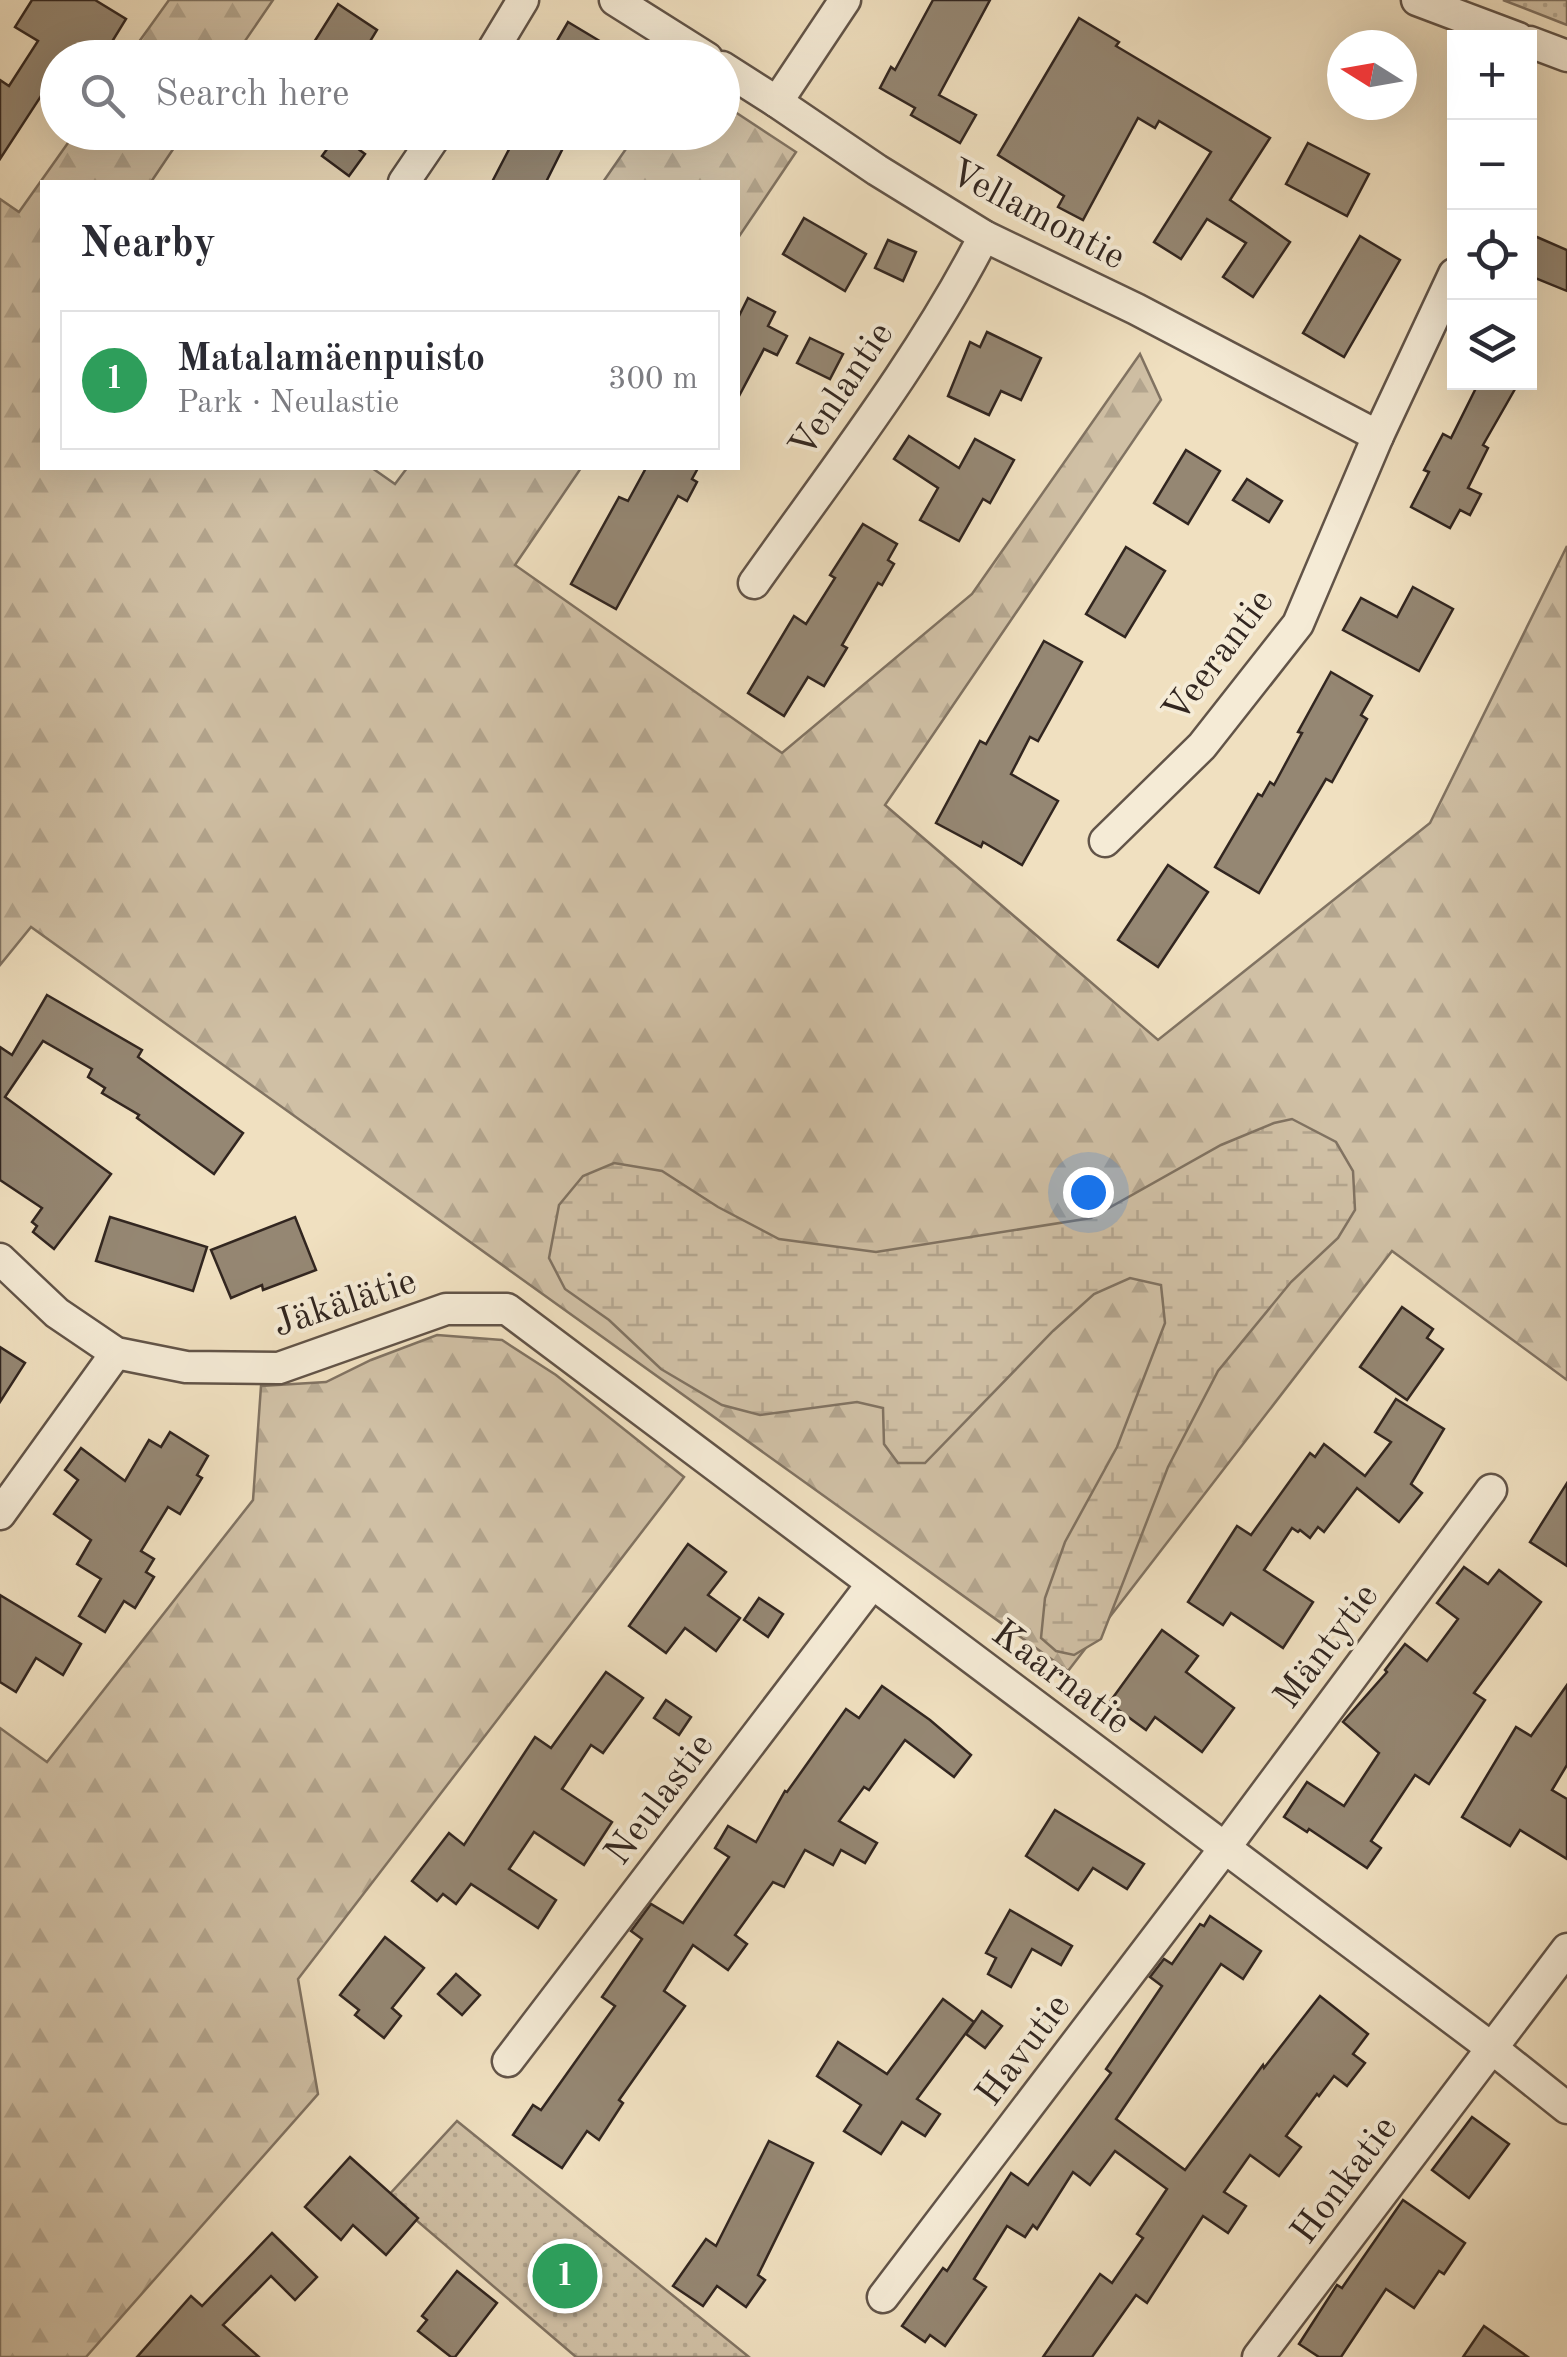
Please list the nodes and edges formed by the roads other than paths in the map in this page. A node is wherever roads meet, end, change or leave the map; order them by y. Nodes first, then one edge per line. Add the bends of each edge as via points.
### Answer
1 (523, 0) edge
2 (615, 0) edge
3 (844, 0) edge
4 (1417, 0) edge
5 (1497, 30) edge
6 (499, 40) edge
7 (678, 40) edge
8 (1537, 45) edge
9 (1567, 56) edge
10 (740, 79) edge
11 (777, 102) junction
12 (426, 150) edge
13 (405, 180) edge
14 (984, 236) junction
15 (1447, 289) edge
16 (1378, 436) junction
17 (754, 583) dead end
18 (1106, 842) dead end
19 (0, 1259) edge
20 (508, 1309) joint
21 (116, 1352) junction
22 (1491, 1490) dead end
23 (0, 1514) edge
24 (872, 1584) junction
25 (1224, 1848) junction
26 (1567, 1949) edge
27 (1492, 2049) junction
28 (508, 2061) dead end
29 (1567, 2108) edge
30 (883, 2297) dead end
31 (1258, 2357) edge

1 - 6 street
2 - 7 street
3 - 11 street
4 - 5 street
8 - 9 street
10 - 11 street, Vellamontie
11 - 14 street, Vellamontie
12 - 13 street
14 - 16 street, Vellamontie
14 - 17 street, Venlantie via 874,414
15 - 16 street, Veerantie
16 - 18 street, Veerantie via 1298,624 1202,746
19 - 21 street, Jäkälätie via 57,1313
20 - 21 street, Jäkälätie via 446,1309 280,1368 186,1367
20 - 24 street, Kaarnatie
21 - 23 street
22 - 25 street, Mäntytie
24 - 25 street, Kaarnatie
24 - 28 street, Neulastie
25 - 27 street, Kaarnatie
25 - 30 street, Havutie
26 - 27 street, Honkatie
27 - 29 street, Kaarnatie
27 - 31 street, Honkatie

